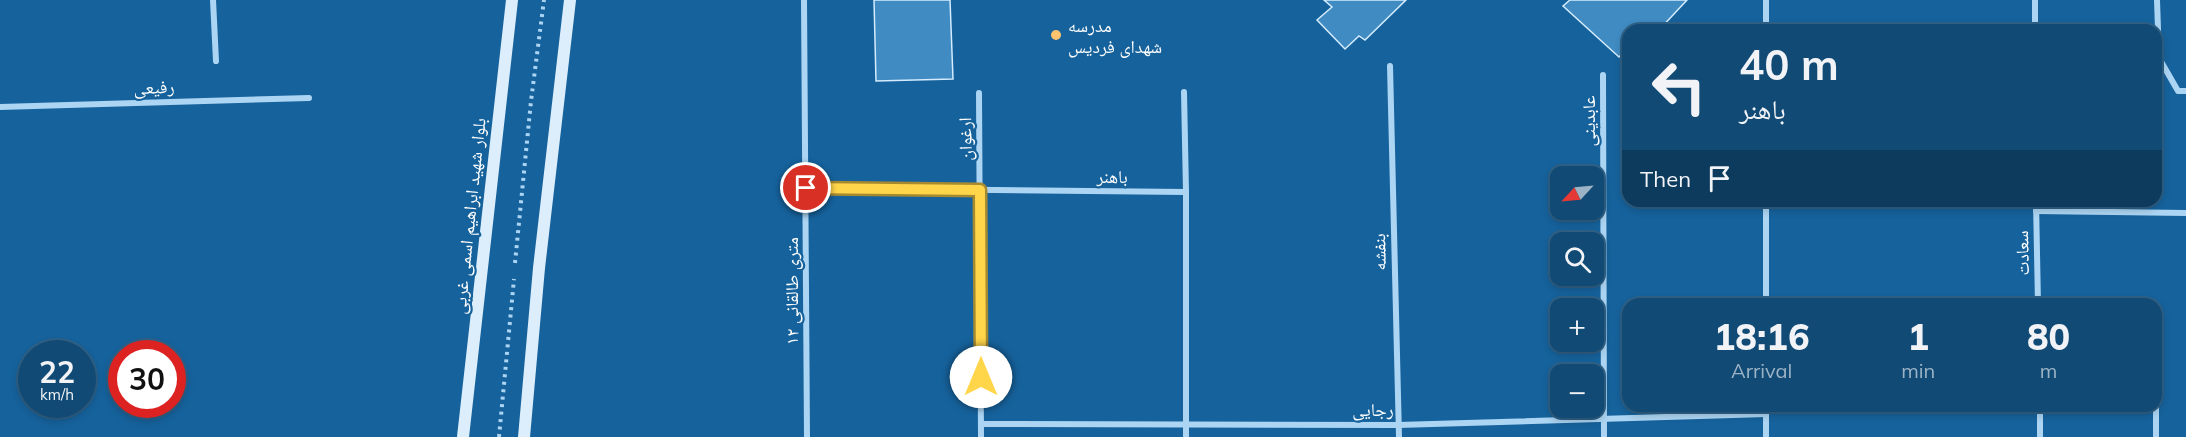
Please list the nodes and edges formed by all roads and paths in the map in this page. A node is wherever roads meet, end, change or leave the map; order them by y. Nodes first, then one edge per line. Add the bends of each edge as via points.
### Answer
1 (213, 0) edge
2 (512, 0) edge
3 (544, 0) edge
4 (570, 0) edge
5 (804, 0) edge
6 (1767, 0) edge
7 (2035, 0) edge
8 (2157, 0) edge
9 (1766, 24) edge
10 (2035, 24) edge
11 (2158, 24) edge
12 (216, 61) dead end
13 (2162, 63) edge
14 (1390, 66) dead end
15 (1603, 75) dead end
16 (2186, 91) edge
17 (1184, 92) dead end
18 (979, 93) dead end
19 (309, 98) dead end
20 (0, 106) edge
21 (806, 188) junction
22 (980, 190) junction
23 (1186, 192) junction
24 (1766, 207) edge
25 (2036, 207) edge
26 (2036, 211) junction
27 (2186, 213) edge
28 (515, 263) dead end
29 (514, 275) dead end
30 (1766, 298) edge
31 (2038, 298) edge
32 (2040, 412) edge
33 (2156, 412) edge
34 (1766, 414) joint
35 (1604, 419) junction
36 (981, 424) junction
37 (1186, 424) junction
38 (1398, 425) junction
39 (463, 437) edge
40 (499, 437) edge
41 (524, 437) edge
42 (807, 437) edge
43 (981, 437) edge
44 (1186, 437) edge
45 (1399, 437) edge
46 (1604, 437) edge
47 (1766, 437) edge
48 (2040, 437) edge
49 (2156, 437) edge

1 - 12 street
2 - 39 main road, بلوار شهید ابراهیم اسمی غربی
3 - 28 path
4 - 41 main road
5 - 21 street, ۱۲ متری طالقانی
6 - 9 street
7 - 10 street
8 - 11 street
13 - 16 street via 2178,91
14 - 38 street, بنفشه
15 - 35 street, عابدینی
17 - 23 street
18 - 22 street, ارغوان
19 - 20 street, رفیعی
21 - 22 street, باهنر
21 - 42 street, ۱۲ متری طالقانی
22 - 23 street, باهنر
22 - 36 street, ارغوان
23 - 37 street
24 - 30 street
25 - 26 street, سعادت
26 - 27 street
26 - 31 street, سعادت
29 - 40 path
32 - 48 street
33 - 49 street
34 - 35 street, رجایی
34 - 47 street
35 - 38 street, رجایی
35 - 46 street, عابدینی
36 - 37 street, رجایی
36 - 43 street, ارغوان
37 - 38 street, رجایی
37 - 44 street
38 - 45 street, بنفشه

